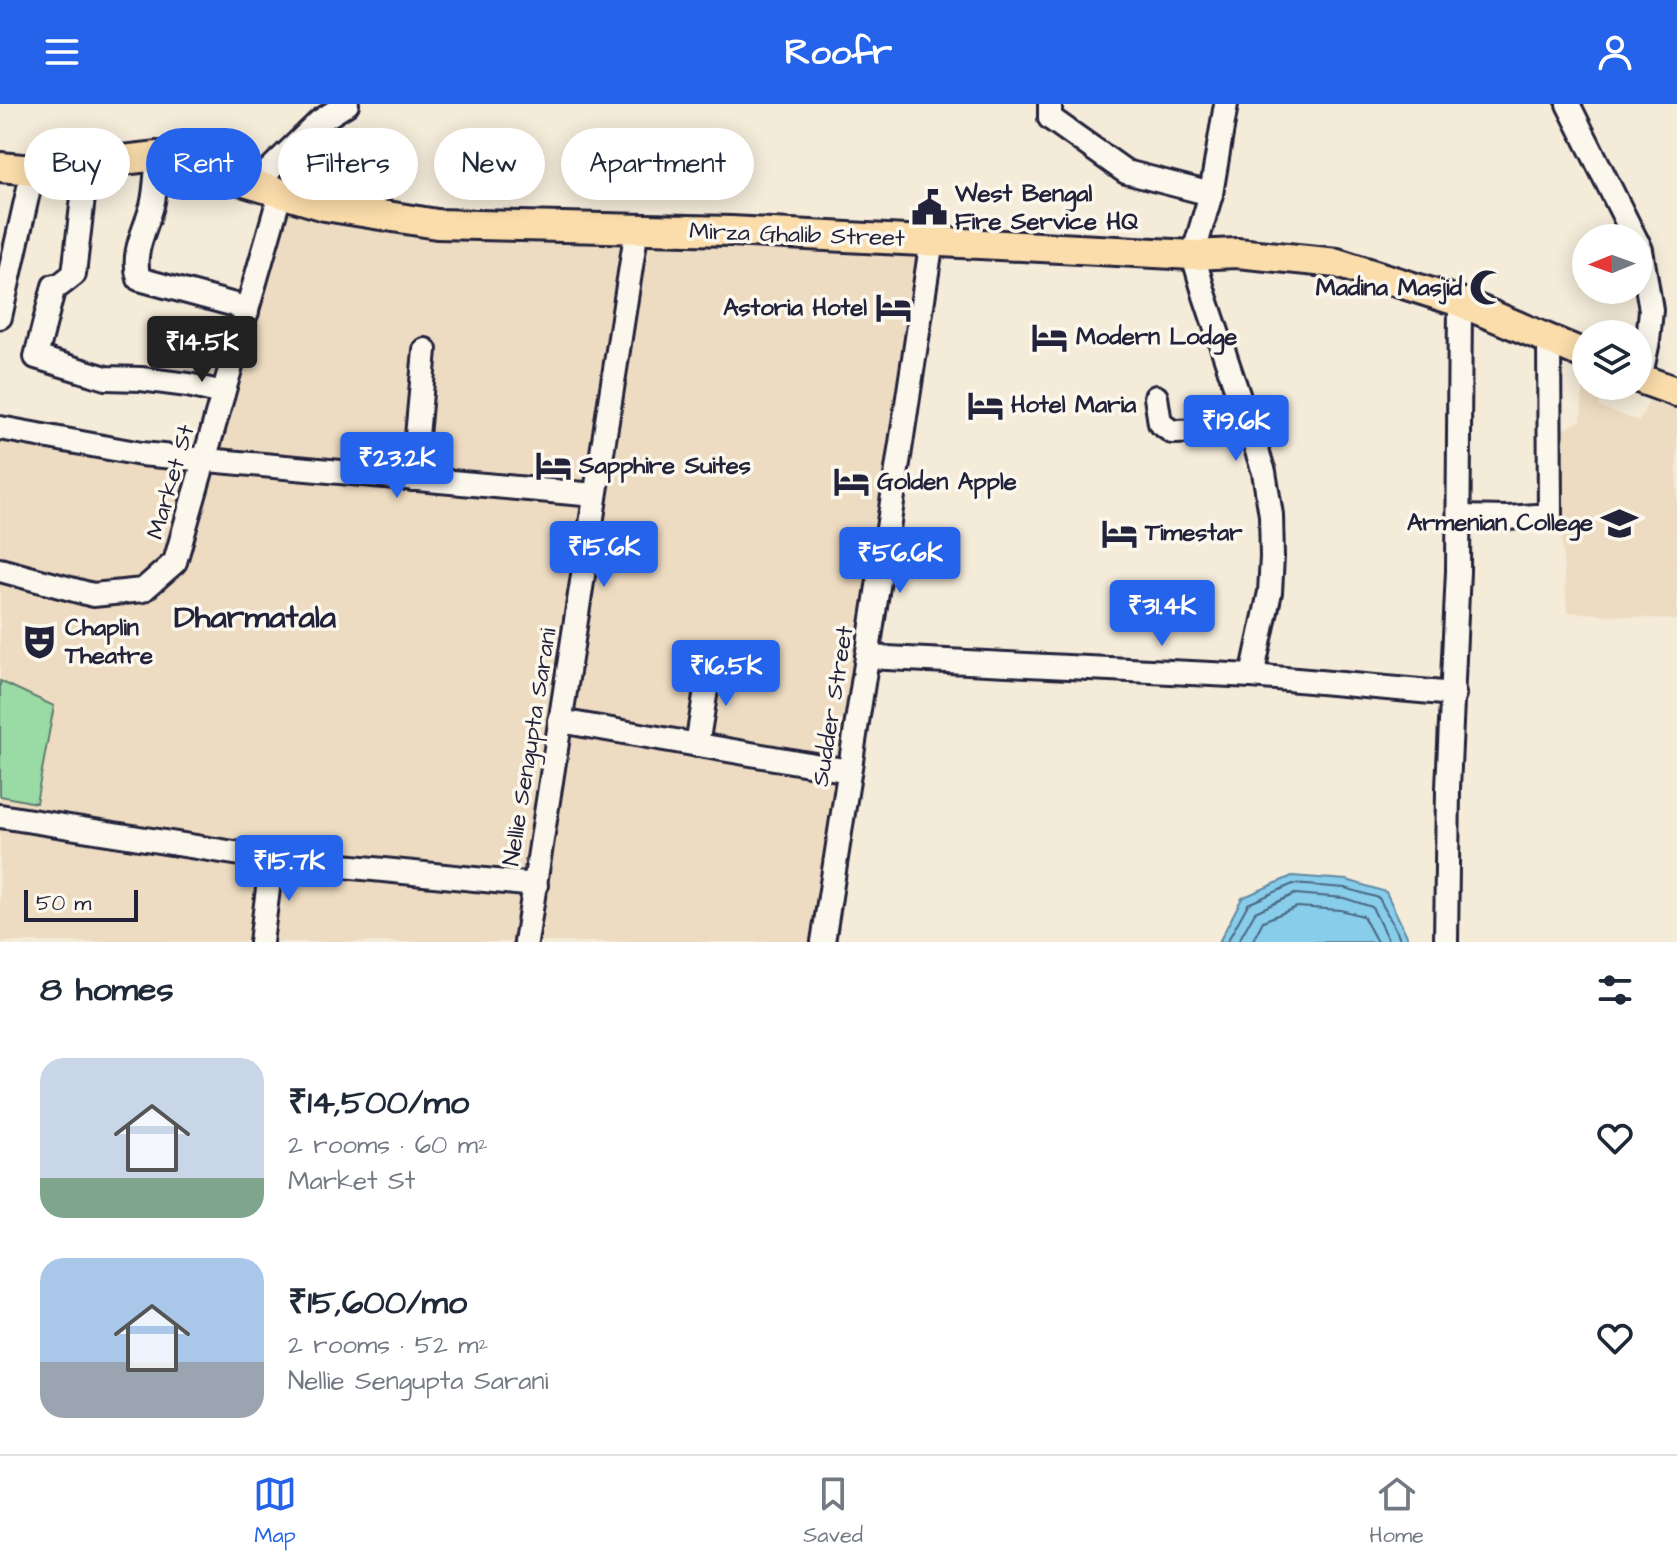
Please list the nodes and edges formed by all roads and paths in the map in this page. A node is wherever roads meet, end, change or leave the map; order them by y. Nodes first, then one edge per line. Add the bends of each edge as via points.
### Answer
1 (347, 104) edge
2 (1050, 104) edge
3 (1226, 104) edge
4 (1568, 104) edge
5 (0, 167) edge
6 (24, 169) edge
7 (262, 186) edge
8 (268, 188) junction
9 (1211, 194) junction
10 (26, 200) edge
11 (83, 200) edge
12 (153, 200) edge
13 (1628, 224) edge
14 (637, 228) junction
15 (932, 240) junction
16 (1193, 255) junction
17 (1460, 302) junction
18 (247, 312) junction
19 (0, 317) edge
20 (1549, 339) junction
21 (1572, 349) edge
22 (425, 350) dead end
23 (1652, 383) edge
24 (1677, 392) edge
25 (223, 393) junction
26 (1156, 397) dead end
27 (1247, 423) junction
28 (0, 428) edge
29 (204, 459) junction
30 (413, 479) junction
31 (595, 495) junction
32 (1459, 517) junction
33 (0, 570) edge
34 (867, 657) junction
35 (710, 665) dead end
36 (1252, 676) junction
37 (1454, 694) junction
38 (560, 721) junction
39 (697, 745) junction
40 (849, 771) junction
41 (0, 816) edge
42 (272, 859) junction
43 (536, 885) junction
44 (261, 942) edge
45 (526, 942) edge
46 (823, 942) edge
47 (1446, 942) edge

1 - 8 street via 320,121
2 - 9 street via 1050,118 1126,172
3 - 9 street
4 - 13 street
5 - 6 main road, Mirza Ghalib Street
7 - 8 main road, Mirza Ghalib Street
8 - 14 main road, Mirza Ghalib Street via 325,206 437,224
8 - 18 street, Market St
9 - 16 street
10 - 19 street
11 - 25 street via 74,274 54,286 36,357 106,378
12 - 18 street via 136,255 139,279
14 - 15 main road, Mirza Ghalib Street
14 - 31 street, Nellie Sengupta Sarani
15 - 16 main road, Mirza Ghalib Street
15 - 34 street, Sudder Street
16 - 17 main road, Mirza Ghalib Street via 1237,253 1337,263
16 - 27 street
17 - 20 main road, Mirza Ghalib Street
17 - 32 street
18 - 25 street, Market St
20 - 21 main road, Mirza Ghalib Street
20 - 32 street via 1550,515
22 - 30 street
23 - 24 main road
25 - 29 street, Market St
26 - 27 street via 1160,423 1172,432
27 - 36 street via 1264,474 1272,557
28 - 29 street via 141,454
29 - 30 street
29 - 33 street, Market St via 175,562 143,590 93,595
30 - 31 street
31 - 38 street, Nellie Sengupta Sarani
32 - 37 street
34 - 36 street
34 - 40 street, Sudder Street
35 - 39 street
36 - 37 street
37 - 47 street
38 - 39 street
38 - 43 street, Nellie Sengupta Sarani
39 - 40 street
40 - 46 street, Sudder Street
41 - 42 street
42 - 43 street
42 - 44 street
43 - 45 street, Nellie Sengupta Sarani

